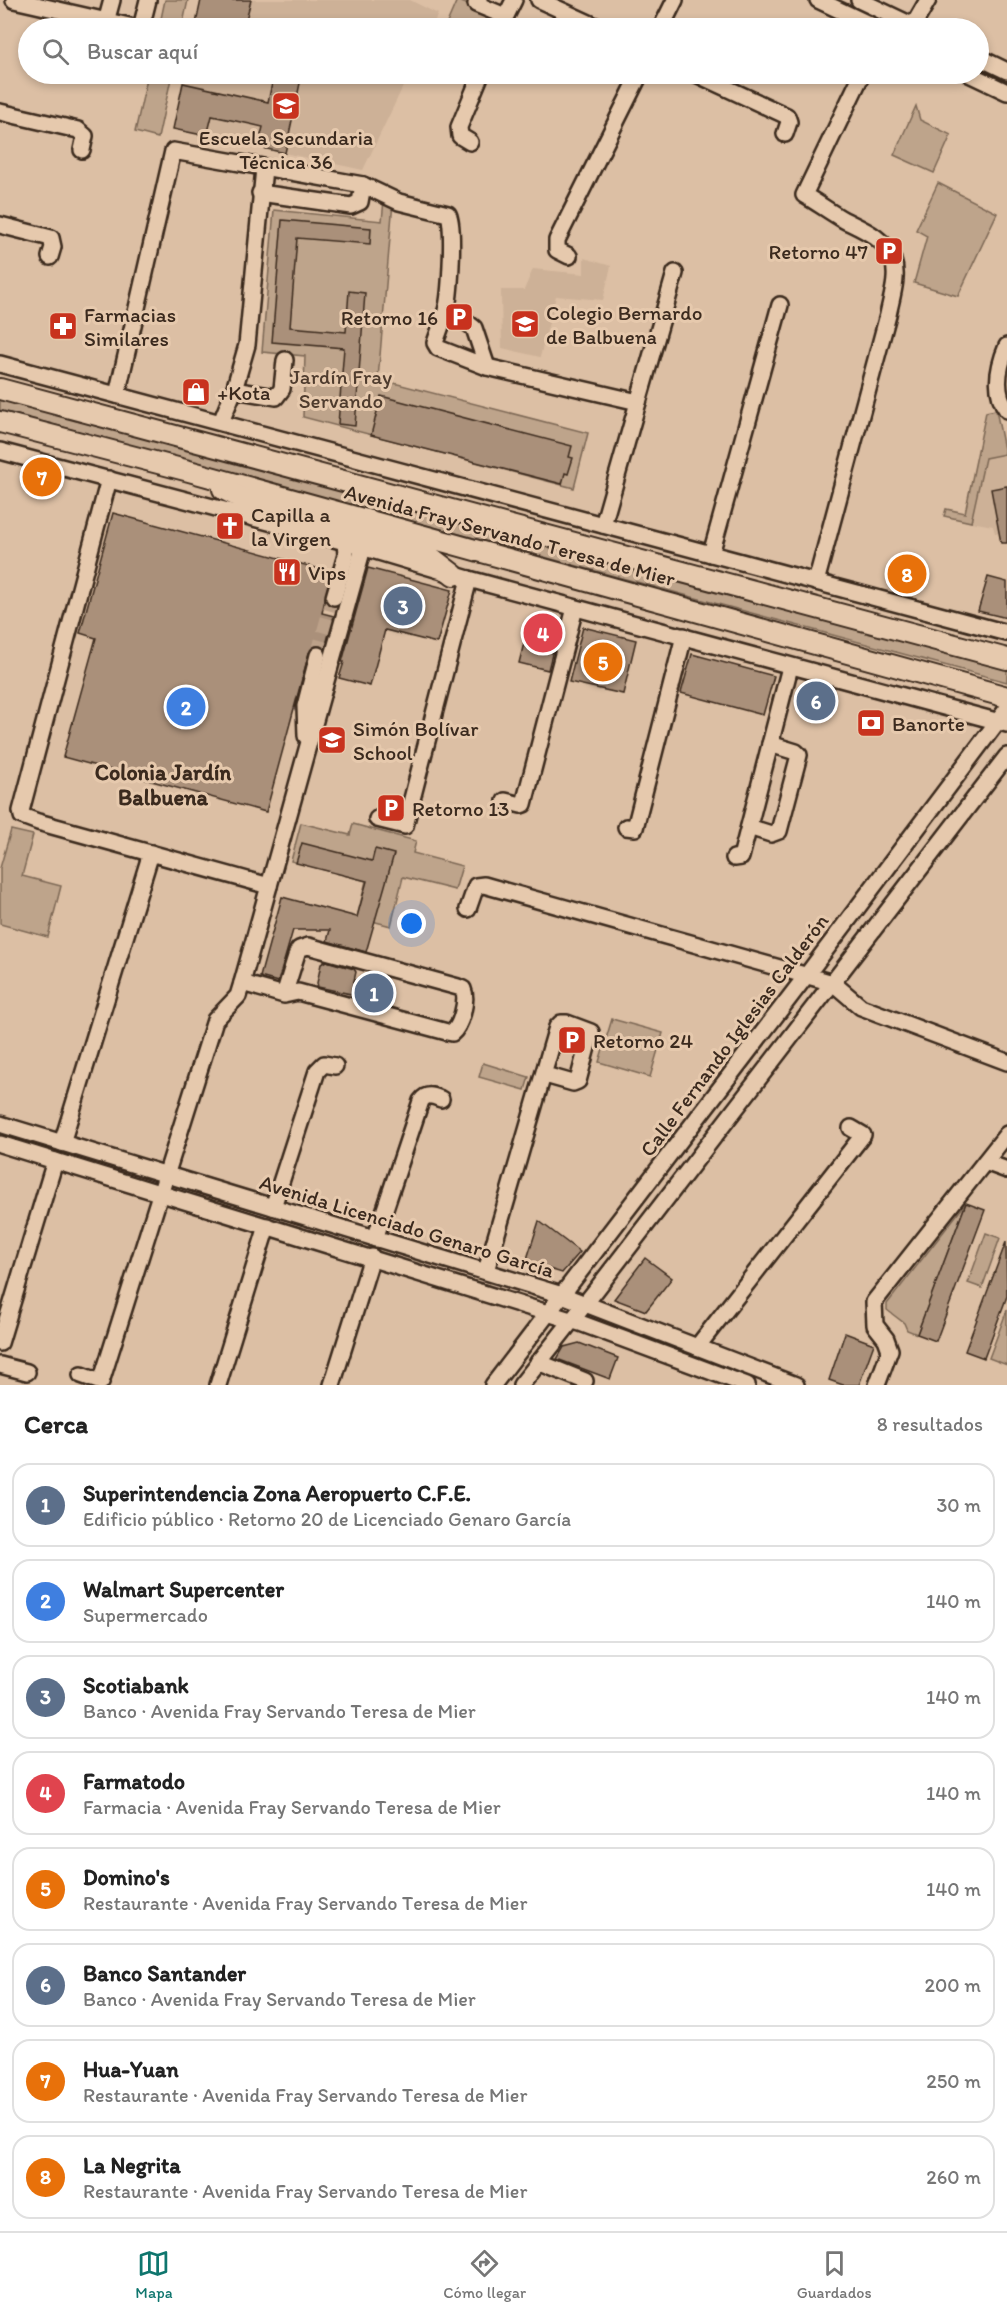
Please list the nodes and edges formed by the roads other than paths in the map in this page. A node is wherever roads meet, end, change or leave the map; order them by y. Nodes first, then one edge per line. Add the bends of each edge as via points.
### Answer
1 (14, 0) edge
2 (112, 0) edge
3 (148, 0) edge
4 (479, 0) edge
5 (514, 0) edge
6 (539, 0) edge
7 (675, 0) edge
8 (818, 0) edge
9 (859, 0) edge
10 (928, 0) edge
11 (89, 18) edge
12 (107, 18) edge
13 (142, 18) edge
14 (497, 18) edge
15 (505, 18) edge
16 (578, 18) edge
17 (666, 18) edge
18 (856, 18) edge
19 (897, 18) edge
20 (920, 18) edge
21 (989, 62) edge
22 (1007, 71) edge
23 (989, 83) edge
24 (477, 84) edge
25 (634, 84) edge
26 (717, 84) edge
27 (857, 84) edge
28 (1007, 92) edge
29 (0, 112) edge
30 (785, 134) dead end
31 (470, 142) dead end
32 (82, 150) dead end
33 (264, 168) junction
34 (363, 185) junction
35 (260, 193) junction
36 (0, 225) edge
37 (569, 256) dead end
38 (50, 257) dead end
39 (675, 273) dead end
40 (780, 305) dead end
41 (447, 306) junction
42 (1007, 346) edge
43 (285, 360) dead end
44 (0, 364) edge
45 (487, 367) junction
46 (0, 389) edge
47 (234, 390) junction
48 (117, 395) junction
49 (638, 402) junction
50 (1007, 410) edge
51 (0, 422) edge
52 (221, 422) junction
53 (1, 456) edge
54 (189, 471) junction
55 (109, 479) junction
56 (603, 525) junction
57 (345, 542) junction
58 (363, 548) junction
59 (711, 554) junction
60 (462, 577) junction
61 (816, 582) junction
62 (334, 597) tunnel mouth
63 (575, 608) junction
64 (1007, 633) edge
65 (684, 636) junction
66 (318, 655) tunnel mouth
67 (1007, 659) edge
68 (790, 667) junction
69 (1007, 697) edge
70 (1004, 718) edge
71 (770, 744) junction
72 (307, 751) junction
73 (1007, 756) edge
74 (505, 801) dead end
75 (377, 819) dead end
76 (626, 827) dead end
77 (748, 827) junction
78 (151, 853) junction
79 (734, 858) dead end
80 (269, 886) junction
81 (468, 909) dead end
82 (806, 976) junction
83 (242, 983) junction
84 (833, 983) junction
85 (284, 995) junction
86 (1007, 1062) edge
87 (335, 1066) dead end
88 (545, 1075) dead end
89 (441, 1099) dead end
90 (0, 1124) edge
91 (851, 1128) dead end
92 (1007, 1134) edge
93 (62, 1143) junction
94 (0, 1144) edge
95 (55, 1161) junction
96 (985, 1162) junction
97 (1007, 1170) edge
98 (166, 1173) junction
99 (162, 1193) junction
100 (273, 1207) junction
101 (267, 1226) junction
102 (375, 1239) junction
103 (372, 1257) junction
104 (486, 1271) junction
105 (562, 1295) junction
106 (586, 1304) junction
107 (548, 1314) junction
108 (571, 1320) junction
109 (0, 1343) edge
110 (697, 1347) junction
111 (538, 1362) junction
112 (0, 1365) edge
113 (27, 1372) dead end
114 (81, 1375) dead end
115 (585, 1381) dead end
116 (791, 1384) edge
117 (218, 1385) edge
118 (332, 1385) edge
119 (493, 1385) edge
120 (521, 1385) edge
121 (747, 1385) edge
122 (877, 1385) edge

1 - 11 street
2 - 12 street
3 - 13 street
4 - 14 street via 476,4
5 - 15 street
6 - 16 street
7 - 17 street
8 - 18 street
9 - 19 street
10 - 20 street
21 - 22 street
23 - 28 street
24 - 31 street via 459,127 460,136
25 - 37 street via 557,240 557,250
26 - 30 street via 787,117
27 - 61 street via 804,195 870,232 886,247 893,259 894,285
29 - 32 street via 78,130 85,136
33 - 34 street
33 - 35 street
33 - 48 street via 173,151
34 - 35 street via 360,202 351,206
34 - 41 street via 399,202 450,216
35 - 47 street via 248,335
36 - 38 street via 51,238
39 - 49 street
40 - 59 street
41 - 45 street via 474,328
41 - 45 street via 435,343 438,348
42 - 50 street via 998,373
43 - 47 street via 282,389 276,397
44 - 48 street, Avenida Fray Servando Teresa de Mier
45 - 49 street
46 - 67 main road, Avenida Fray Servando Teresa de Mier
47 - 52 street
48 - 52 street, Avenida Fray Servando Teresa de Mier
49 - 56 street
51 - 54 main road, Avenida Fray Servando Teresa de Mier
52 - 56 street, Avenida Fray Servando Teresa de Mier
53 - 55 street
54 - 60 main road via 259,507 428,555
54 - 69 main road, Avenida Fray Servando Teresa de Mier
55 - 57 street
55 - 78 street via 21,811 22,816 32,820
56 - 59 street, Avenida Fray Servando Teresa de Mier
57 - 58 street
57 - 62 street via 346,555
58 - 60 street
58 - 72 street
59 - 61 street, Avenida Fray Servando Teresa de Mier
60 - 63 street
60 - 75 street via 405,826
61 - 64 street, Avenida Fray Servando Teresa de Mier
63 - 65 street
63 - 74 street via 524,804
65 - 68 street
65 - 76 street via 634,828
66 - 72 street via 304,706
68 - 70 street
68 - 71 street
70 - 82 street, Calle Fernando Iglesias Calderón
71 - 77 street
71 - 77 street via 799,755 779,831 771,834
72 - 80 street
73 - 84 street
77 - 79 street via 741,857
78 - 80 street
78 - 93 street
80 - 83 street
81 - 82 street via 476,886 484,885
82 - 84 street
82 - 105 street, Calle Fernando Iglesias Calderón
83 - 85 street
83 - 98 street via 238,996 215,1020
84 - 86 street via 861,1007
84 - 106 street
85 - 85 street via 298,992 452,1033 458,1026 465,998 463,989 458,987 308,946 297,953
87 - 100 street via 324,1064 317,1071
88 - 104 street
89 - 102 street via 429,1096 422,1101
90 - 93 street, Avenida Licenciado Genaro García
91 - 110 street via 863,1135
92 - 96 street
93 - 98 street, Avenida Licenciado Genaro García
94 - 95 street, Avenida Licenciado Genaro García
95 - 99 street, Avenida Licenciado Genaro García
95 - 109 street
96 - 97 street
96 - 122 street via 874,1302 874,1325 890,1350
98 - 99 street
98 - 100 street, Avenida Licenciado Genaro García
99 - 101 street, Avenida Licenciado Genaro García
99 - 114 street via 101,1382
100 - 102 street, Avenida Licenciado Genaro García
101 - 103 street, Avenida Licenciado Genaro García
101 - 117 street
102 - 104 street, Avenida Licenciado Genaro García
103 - 107 street, Avenida Licenciado Genaro García
103 - 118 street
104 - 105 street, Avenida Licenciado Genaro García
105 - 106 street, Avenida Licenciado Genaro García
105 - 107 street, Calle Fernando Iglesias Calderón
106 - 108 street
106 - 110 street, Avenida Licenciado Genaro García
107 - 108 street, Avenida Licenciado Genaro García
107 - 119 street, Calle Fernando Iglesias Calderón
108 - 111 street
108 - 121 street, Avenida Licenciado Genaro García
110 - 116 street, Avenida Licenciado Genaro García
111 - 115 street
111 - 120 street
112 - 113 street

